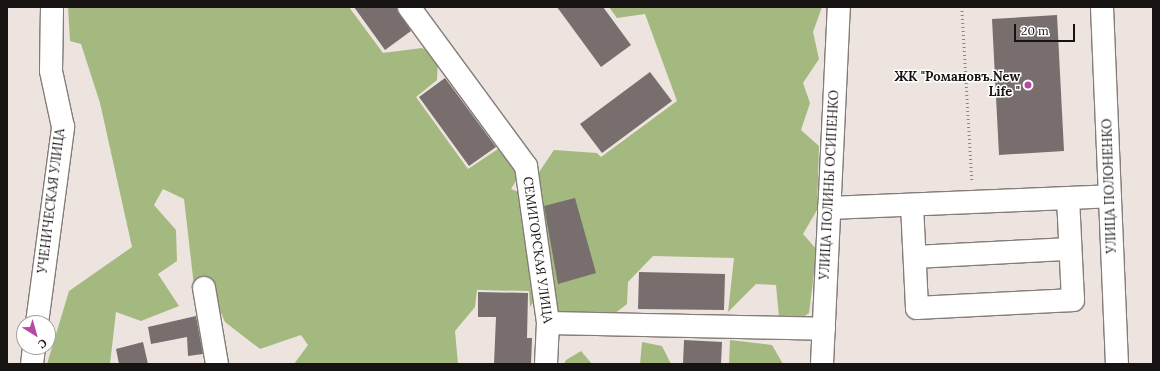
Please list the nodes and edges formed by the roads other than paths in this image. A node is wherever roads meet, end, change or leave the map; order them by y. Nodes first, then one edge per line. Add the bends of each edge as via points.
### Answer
1 (52, 7) edge
2 (409, 7) edge
3 (839, 7) edge
4 (1102, 7) edge
5 (1110, 196) junction
6 (1068, 198) junction
7 (912, 205) junction
8 (829, 208) junction
9 (1070, 249) junction
10 (915, 257) junction
11 (204, 288) dead end
12 (38, 315) edge
13 (548, 323) junction
14 (824, 329) junction
15 (217, 364) edge
16 (546, 364) edge
17 (822, 364) edge
18 (1117, 364) edge

1 - 12 street, УЧЕНИЧЕСКАЯ УЛИЦА via 51,71 63,127
2 - 13 street, СЕМИГОРСКАЯ УЛИЦА via 526,166
3 - 8 street, УЛИЦА ПОЛИНЫ ОСИПЕНКО
4 - 5 street, УЛИЦА ПОЛОНЕНКО
5 - 6 street
5 - 18 street, УЛИЦА ПОЛОНЕНКО
6 - 7 street
6 - 9 street
7 - 8 street
7 - 10 street
8 - 14 street, УЛИЦА ПОЛИНЫ ОСИПЕНКО
9 - 10 street
9 - 10 street via 1073,300 917,308
11 - 15 street
13 - 14 street
13 - 16 street, СЕМИГОРСКАЯ УЛИЦА
14 - 17 street, УЛИЦА ПОЛИНЫ ОСИПЕНКО

